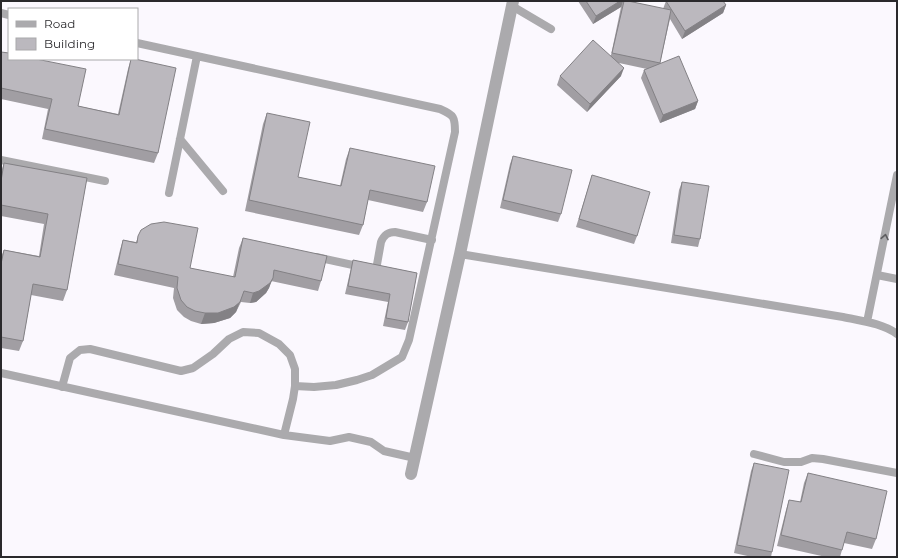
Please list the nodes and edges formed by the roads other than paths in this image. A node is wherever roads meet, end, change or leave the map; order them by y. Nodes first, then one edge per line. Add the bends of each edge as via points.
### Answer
1 (513, 3) edge
2 (550, 29) dead end
3 (138, 43) edge
4 (197, 56) junction
5 (180, 139) junction
6 (1, 160) edge
7 (897, 175) edge
8 (105, 181) dead end
9 (223, 191) dead end
10 (169, 193) dead end
11 (432, 240) junction
12 (460, 254) junction
13 (307, 255) edge
14 (877, 275) junction
15 (897, 279) edge
16 (867, 322) junction
17 (897, 334) edge
18 (1, 373) edge
19 (295, 386) junction
20 (62, 387) junction
21 (284, 435) junction
22 (754, 454) dead end
23 (414, 458) junction
24 (897, 472) edge
25 (411, 474) dead end

1 - 2 lane
1 - 12 street
3 - 4 lane
4 - 5 lane
4 - 11 lane via 440,108 451,113 455,120 455,132
5 - 9 lane
5 - 10 lane
6 - 8 lane
14 -> 7 lane
11 - 13 lane via 395,232 386,234 381,242 380,271
11 - 19 lane via 418,279 409,340 402,357 372,375 357,380 336,385
12 - 16 lane
12 - 23 street
14 - 15 lane
14 - 16 lane
16 - 17 lane
18 - 20 lane
19 - 20 lane via 296,369 290,355 279,344 259,333 243,332 229,339 193,368 181,371 90,349 80,350 70,358
19 - 21 lane
20 - 21 lane
21 - 23 lane via 330,441 350,437 371,442 384,451
22 - 24 lane via 784,462 801,462 812,458
23 - 25 street

